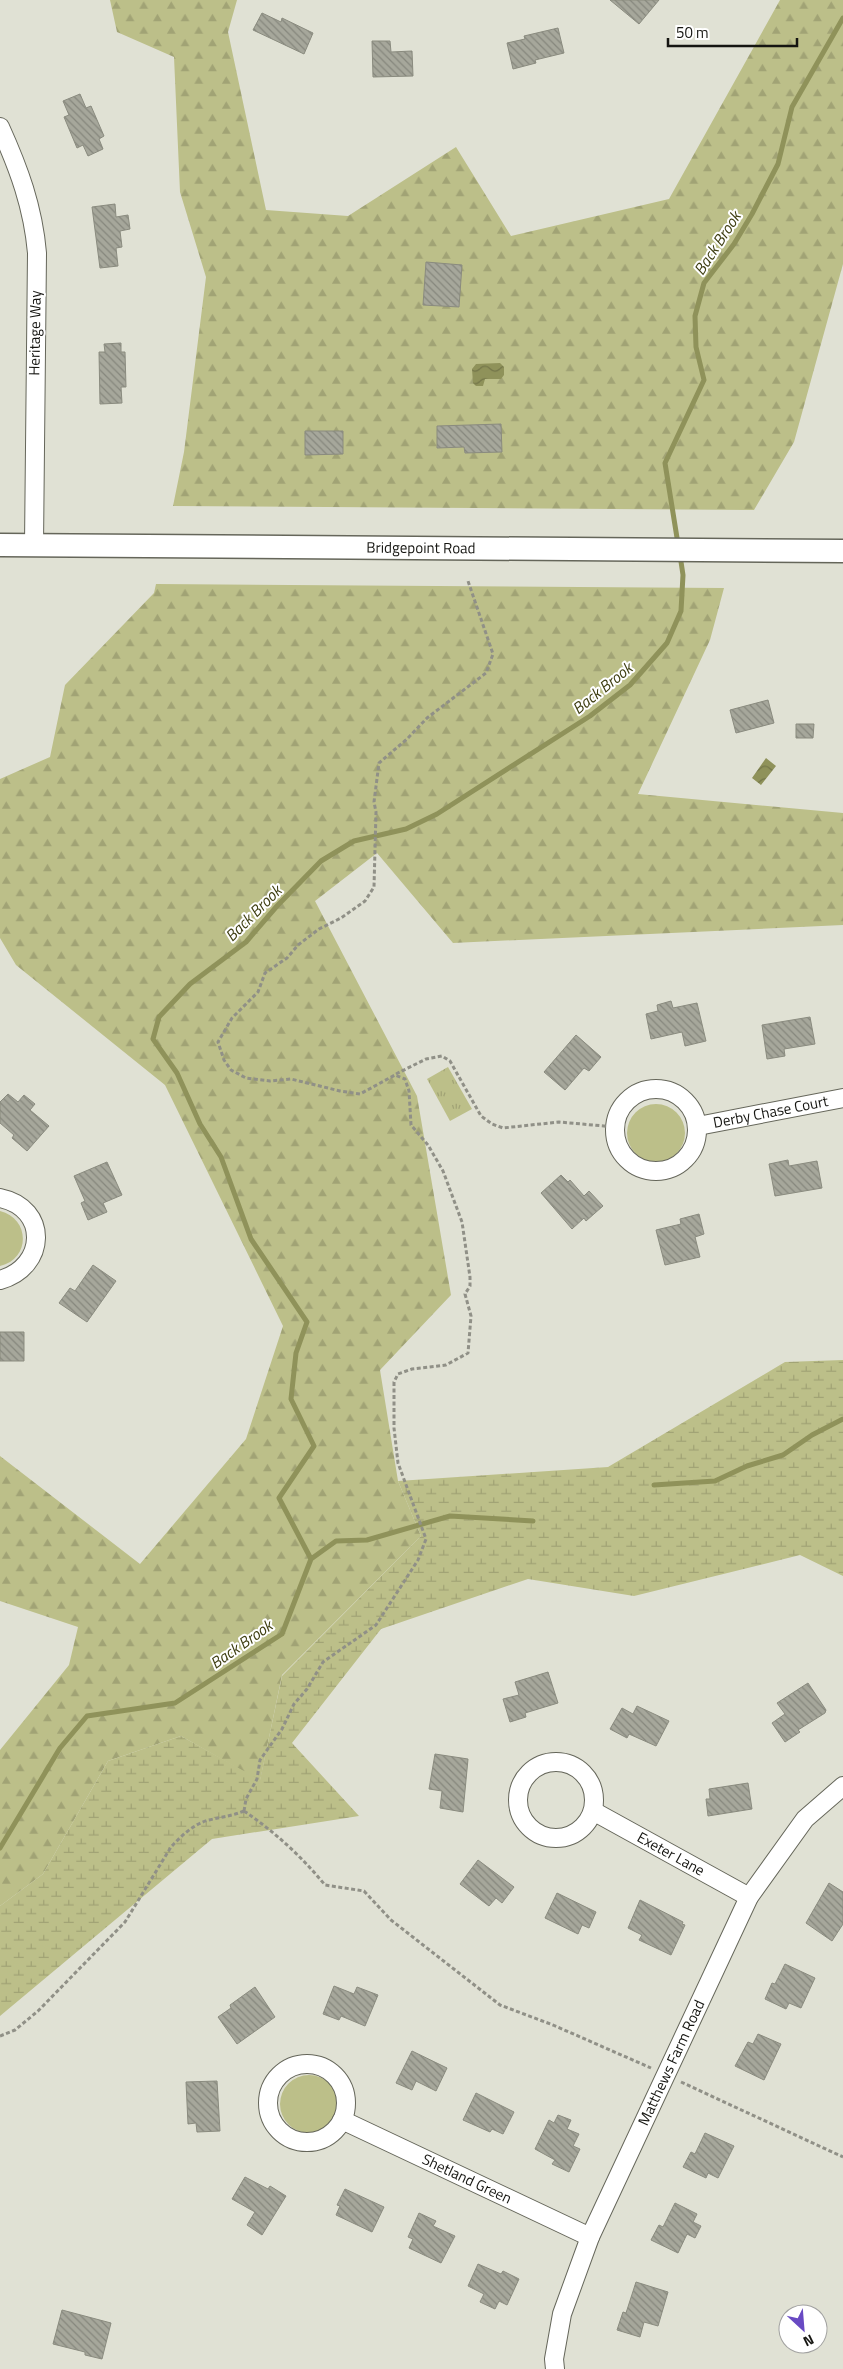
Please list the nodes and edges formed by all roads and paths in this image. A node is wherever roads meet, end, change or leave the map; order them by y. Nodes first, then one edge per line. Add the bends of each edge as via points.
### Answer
1 (0, 128) edge
2 (0, 545) edge
3 (34, 546) junction
4 (843, 551) edge
5 (468, 581) dead end
6 (395, 1075) junction
7 (843, 1098) edge
8 (698, 1126) junction
9 (615, 1127) junction
10 (0, 1198) edge
11 (0, 1280) edge
12 (843, 1786) edge
13 (593, 1811) junction
14 (244, 1812) junction
15 (748, 1897) junction
16 (0, 2036) edge
17 (654, 2070) dead end
18 (681, 2082) dead end
19 (342, 2120) junction
20 (843, 2157) edge
21 (590, 2237) junction
22 (556, 2369) edge

1 - 3 street, Heritage Way via 21,174 35,228
2 - 3 street, Bridgepoint Road
3 - 4 street, Bridgepoint Road
5 - 6 path via 493,654 491,664 486,673 427,718 379,763 374,802 374,887 365,901 319,929 265,973 258,992 232,1018 218,1042 230,1070 246,1078 291,1079 360,1094
6 - 9 path via 426,1058 442,1056 450,1061 481,1116 497,1126 559,1122
6 - 14 path via 405,1079 410,1091 411,1125 434,1155 462,1222 470,1277 470,1286 465,1294 471,1316 468,1353 446,1365 398,1374 394,1382 398,1463 426,1534 418,1560 376,1625 323,1662 260,1760 257,1779 246,1799
7 - 8 street, Derby Chase Court
8 - 9 street, Derby Chase Court via 694,1113 682,1098 664,1090 650,1089 627,1101 619,1112
8 - 9 street, Derby Chase Court via 697,1140 691,1153 675,1167 655,1172 629,1162 620,1151
10 - 11 street via 22,1207 31,1218 36,1231 36,1245 23,1269
12 - 15 street, Matthews Farm Road via 805,1819
13 - 13 street via 592,1785 575,1766 563,1762 537,1766 520,1785 518,1809 532,1830 543,1836 555,1838 578,1831
13 - 15 street, Exeter Lane
14 - 16 path via 208,1820 180,1838 171,1847 125,1922 38,2011 15,2030
14 - 17 path via 304,1860 325,1885 364,1890 391,1920 500,2005
15 - 21 street, Matthews Farm Road
18 - 20 path
19 - 19 street via 346,2108 345,2095 340,2082 325,2069 306,2064 293,2067 273,2084 269,2095 270,2114 288,2138 313,2142 335,2130
19 - 21 street, Shetland Green
21 - 22 street, Matthews Farm Road via 562,2314 554,2359

